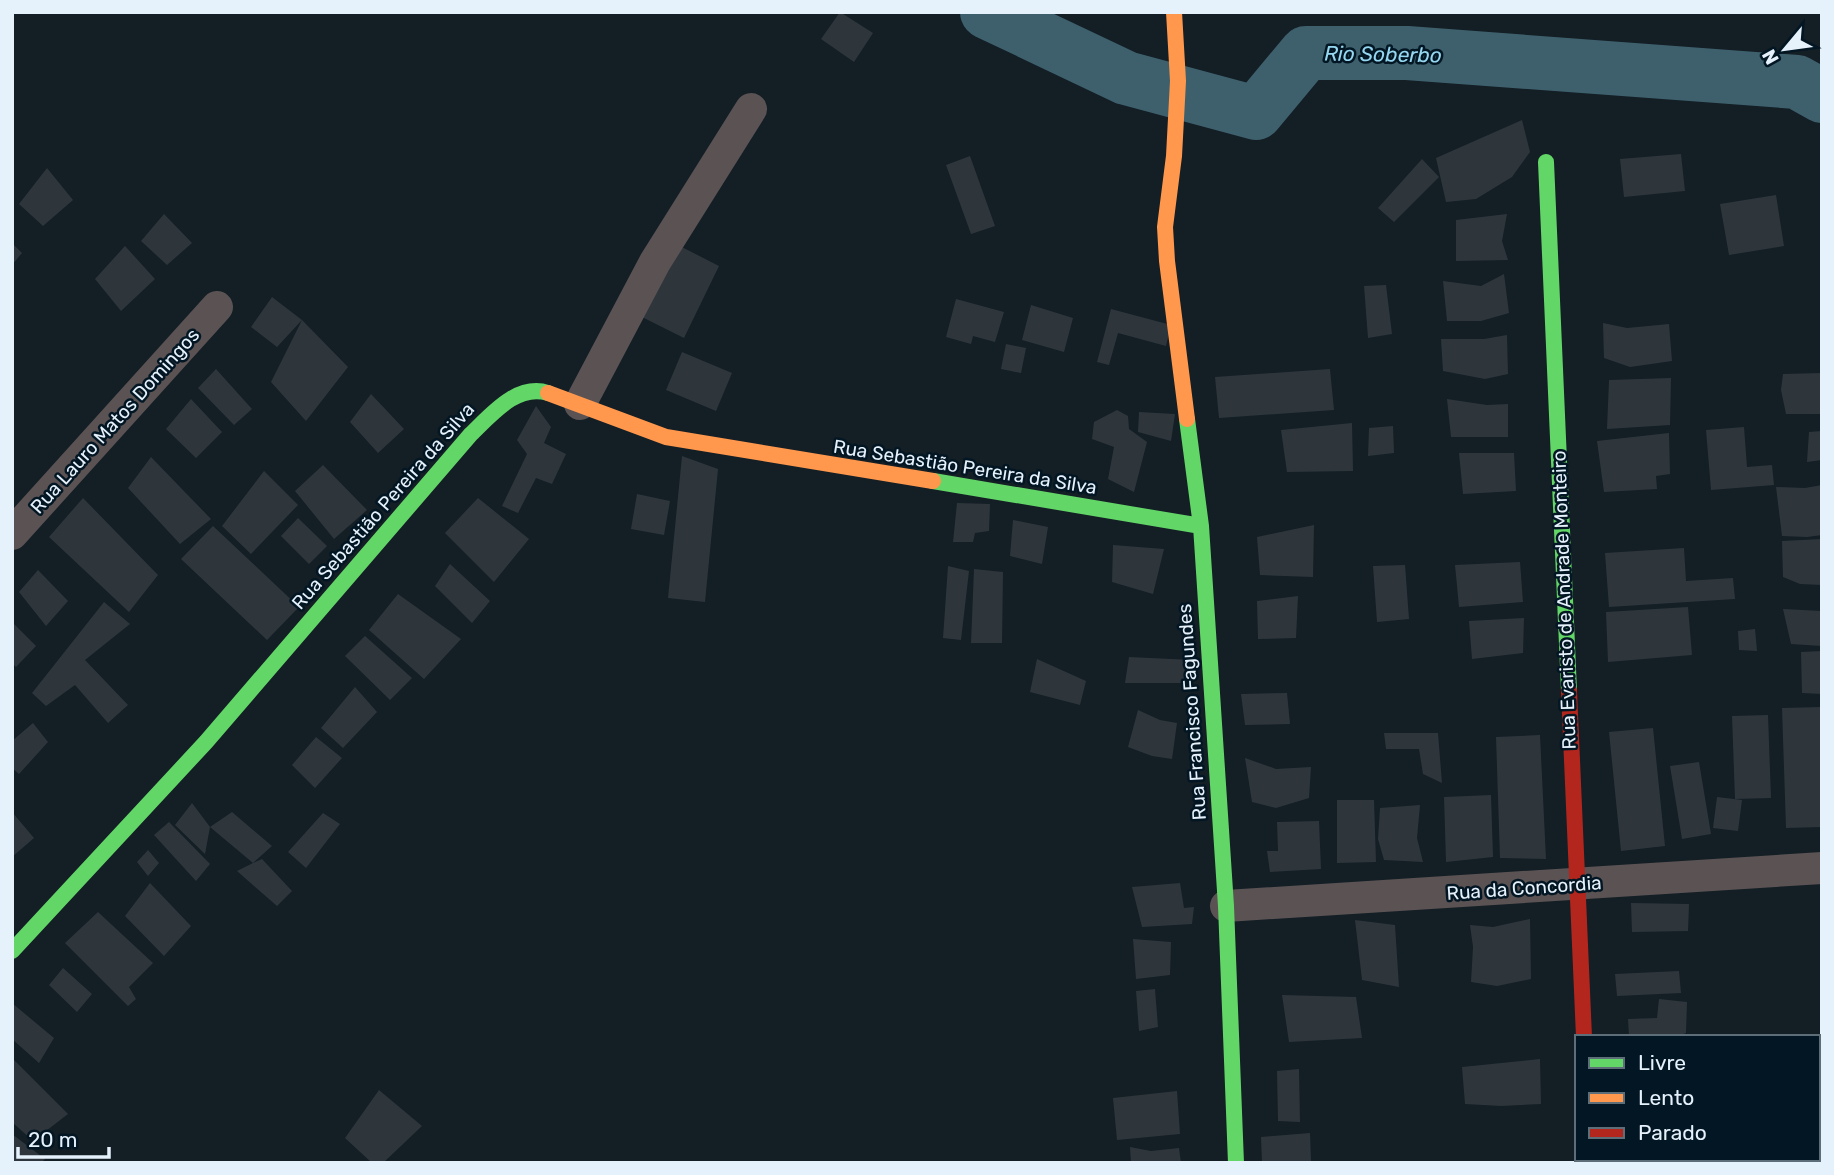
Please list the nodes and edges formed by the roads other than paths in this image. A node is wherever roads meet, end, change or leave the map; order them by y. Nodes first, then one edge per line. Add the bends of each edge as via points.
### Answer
1 (1174, 12) edge
2 (751, 109) dead end
3 (1546, 162) dead end
4 (217, 307) dead end
5 (580, 404) junction
6 (1201, 526) junction
7 (12, 534) edge
8 (1822, 868) edge
9 (1576, 885) junction
10 (1226, 906) junction
11 (12, 950) edge
12 (1584, 1035) edge
13 (1237, 1163) edge

1 - 6 street, Rua Francisco Fagundes via 1178,81 1165,227
2 - 5 street via 655,262
3 - 9 street, Rua Evaristo de Andrade Monteiro
4 - 7 street, Rua Lauro Matos Domingos
5 - 6 street, Rua Sebastião Pereira da Silva via 666,438
5 - 11 street, Rua Sebastião Pereira da Silva via 538,390 515,396 471,433 206,742
6 - 10 street, Rua Francisco Fagundes
8 - 9 street, Rua da Concordia
9 - 10 street, Rua da Concordia
9 - 12 street, Rua Evaristo de Andrade Monteiro
10 - 13 street, Rua Francisco Fagundes

